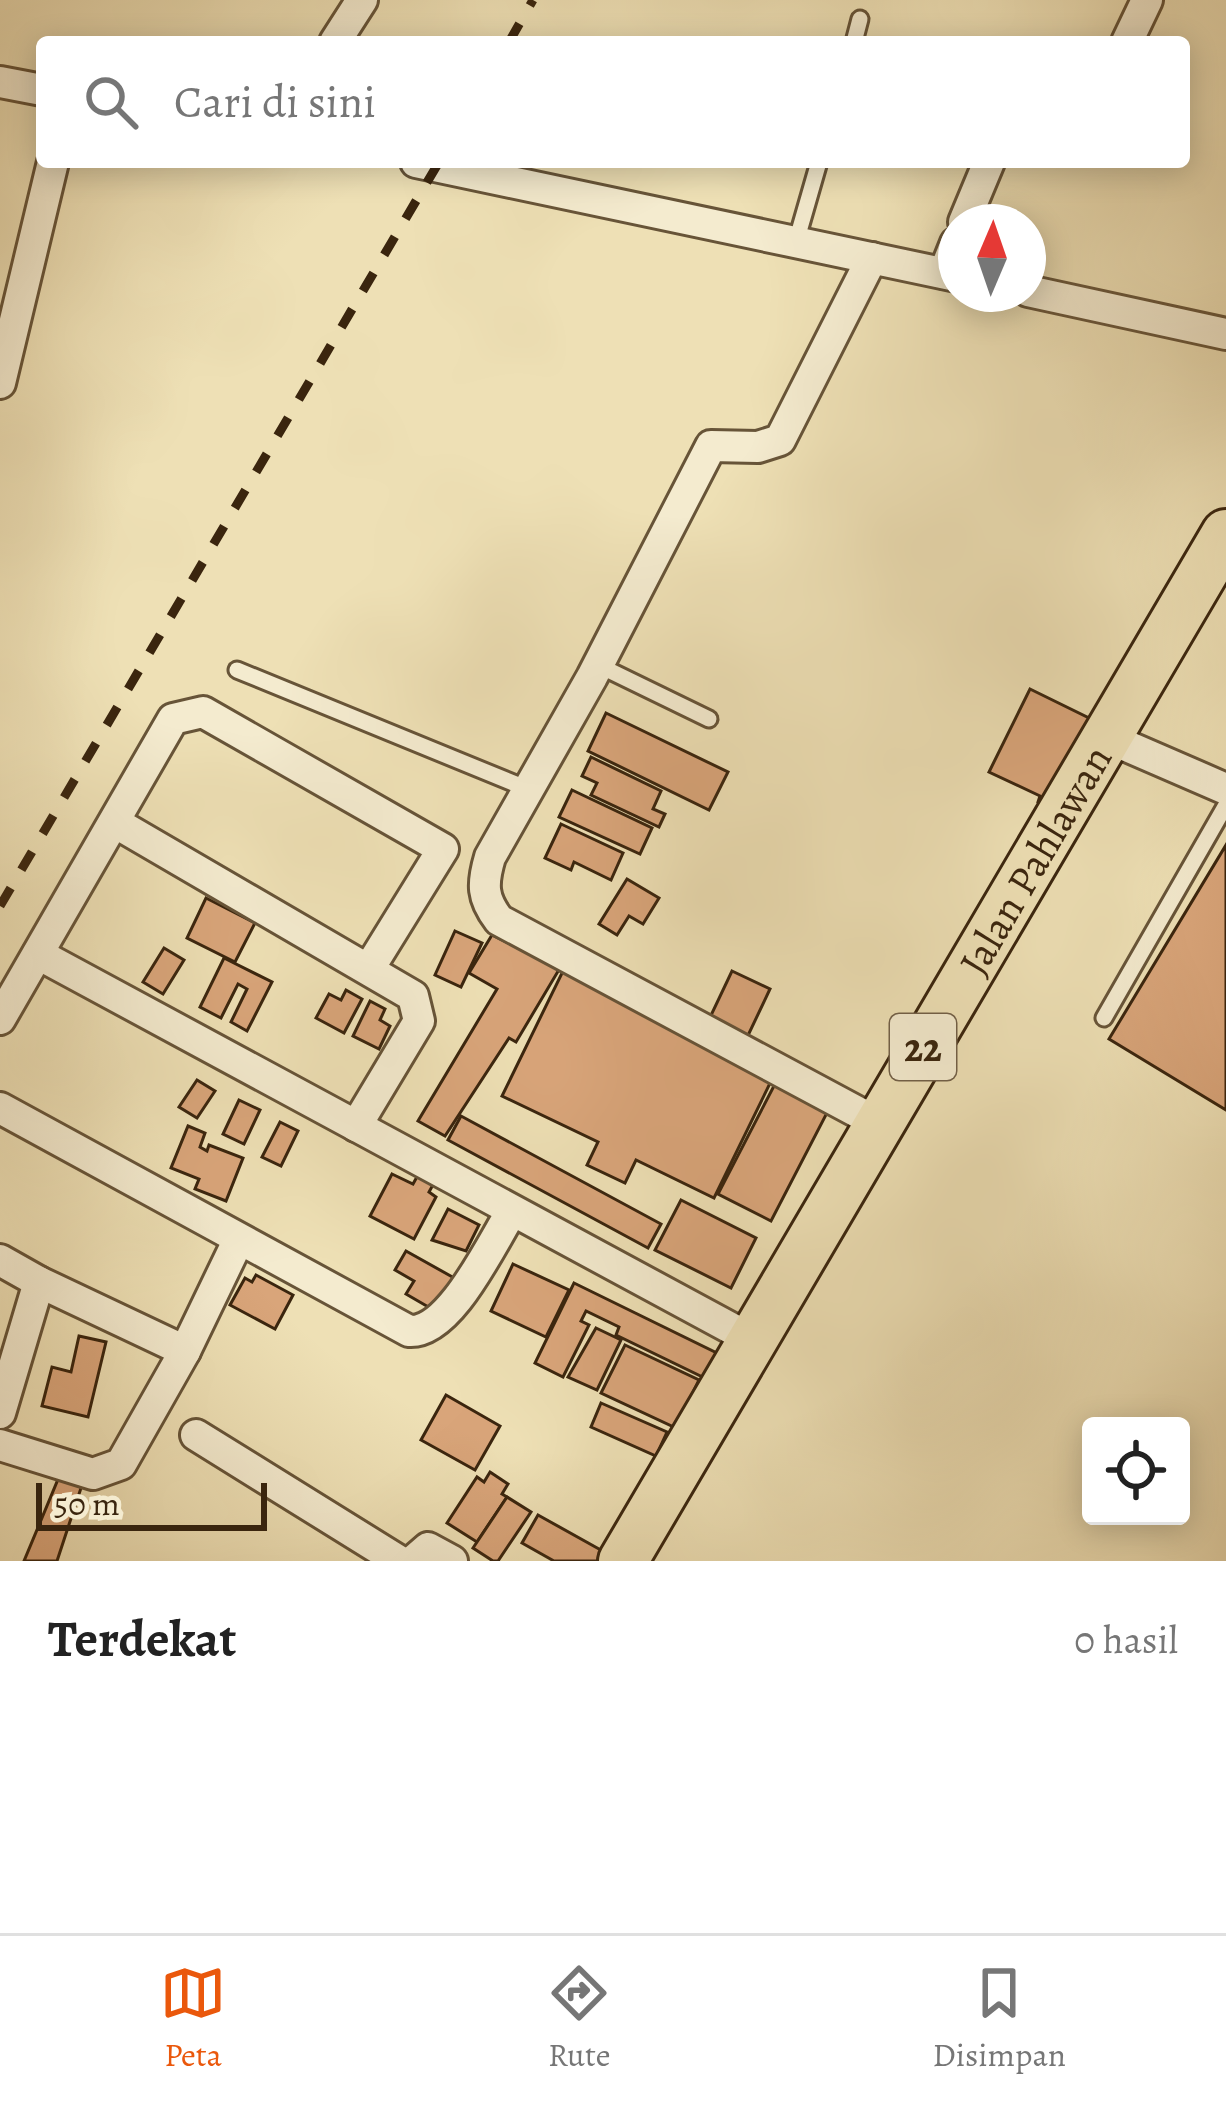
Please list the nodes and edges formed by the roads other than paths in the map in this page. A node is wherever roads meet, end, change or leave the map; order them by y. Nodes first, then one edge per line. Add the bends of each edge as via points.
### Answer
1 (362, 0) edge
2 (1148, 0) edge
3 (860, 19) dead end
4 (338, 36) edge
5 (856, 36) edge
6 (1130, 36) edge
7 (0, 82) edge
8 (36, 89) edge
9 (51, 168) edge
10 (444, 168) edge
11 (817, 168) edge
12 (986, 168) edge
13 (971, 204) edge
14 (796, 242) junction
15 (872, 258) junction
16 (938, 272) edge
17 (1046, 295) edge
18 (1226, 334) edge
19 (0, 382) edge
20 (1226, 534) edge
21 (598, 665) junction
22 (237, 670) dead end
23 (709, 718) dead end
24 (1106, 736) junction
25 (528, 789) junction
26 (1226, 789) edge
27 (1226, 805) edge
28 (116, 823) junction
29 (38, 954) junction
30 (370, 967) junction
31 (1104, 1018) dead end
32 (0, 1019) edge
33 (0, 1108) edge
34 (878, 1123) junction
35 (356, 1126) junction
36 (512, 1211) junction
37 (238, 1241) junction
38 (0, 1260) edge
39 (39, 1282) junction
40 (751, 1339) junction
41 (185, 1352) junction
42 (0, 1413) edge
43 (196, 1435) dead end
44 (0, 1445) edge
45 (399, 1561) edge
46 (413, 1561) edge
47 (452, 1561) edge
48 (623, 1561) edge

1 - 4 street
2 - 6 street
3 - 5 lane
7 - 8 street
9 - 19 street
10 - 14 street
11 - 14 lane
12 - 13 street
14 - 15 street
15 - 16 street
15 - 21 street via 780,440 711,446
17 - 18 street
20 - 24 highway, Jalan Pahlawan / 22
21 - 23 lane
21 - 25 street
22 - 25 lane
24 - 26 street
24 - 34 highway, Jalan Pahlawan / 22
25 - 34 street via 484,878 484,900 499,920
27 - 31 lane
28 - 29 street
28 - 30 street
28 - 30 street via 173,719 203,712 443,849
29 - 32 street
29 - 35 street
30 - 35 street via 413,996 419,1022
33 - 37 street
34 - 40 highway, Jalan Pahlawan / 22
35 - 36 street
36 - 37 street via 443,1320 421,1332 397,1328
36 - 40 street
37 - 41 street
38 - 39 street
39 - 41 street
39 - 42 street
40 - 48 highway, Jalan Pahlawan / 22
41 - 44 street via 129,1456 113,1470 93,1474
43 - 45 street
46 - 47 street via 430,1549

